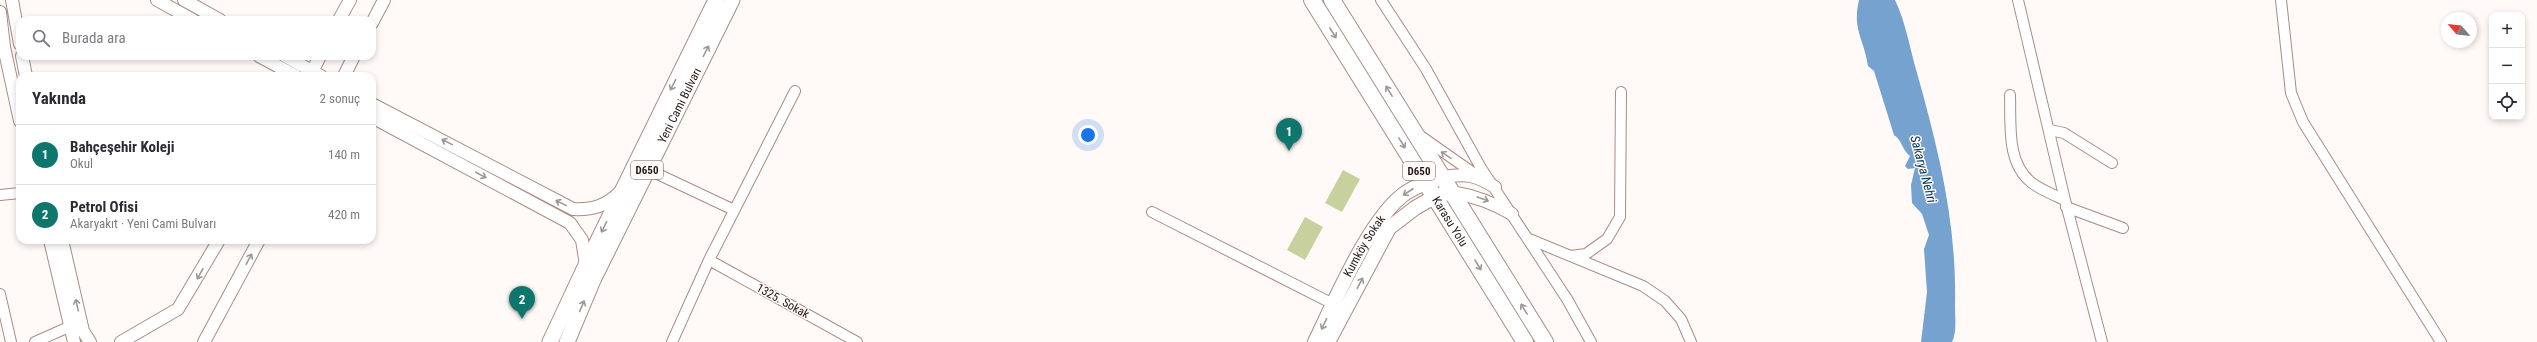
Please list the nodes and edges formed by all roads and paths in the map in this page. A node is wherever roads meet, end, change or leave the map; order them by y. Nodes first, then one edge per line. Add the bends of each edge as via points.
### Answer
1 (12, 0) edge
2 (157, 0) edge
3 (184, 0) edge
4 (350, 0) edge
5 (384, 0) edge
6 (716, 0) edge
7 (732, 0) edge
8 (1312, 0) edge
9 (1332, 0) edge
10 (1381, 0) edge
11 (2018, 0) edge
12 (2281, 0) edge
13 (0, 12) edge
14 (186, 16) edge
15 (213, 16) edge
16 (341, 16) edge
17 (376, 16) edge
18 (16, 22) edge
19 (23, 60) edge
20 (267, 60) edge
21 (292, 60) edge
22 (319, 60) edge
23 (352, 60) edge
24 (25, 72) edge
25 (289, 72) edge
26 (312, 72) edge
27 (316, 72) edge
28 (346, 72) edge
29 (795, 91) dead end
30 (1621, 92) dead end
31 (2010, 95) dead end
32 (16, 102) edge
33 (376, 106) edge
34 (376, 120) edge
35 (1412, 128) junction
36 (2050, 130) junction
37 (2112, 163) dead end
38 (647, 169) junction
39 (1479, 177) junction
40 (1444, 178) junction
41 (1426, 182) junction
42 (1495, 187) junction
43 (621, 191) junction
44 (1452, 192) junction
45 (16, 193) edge
46 (0, 195) edge
47 (1436, 196) junction
48 (2066, 204) junction
49 (734, 210) junction
50 (1152, 212) dead end
51 (1512, 214) junction
52 (2123, 228) dead end
53 (1527, 238) junction
54 (51, 244) edge
55 (63, 244) edge
56 (217, 244) edge
57 (257, 244) edge
58 (1569, 256) junction
59 (709, 260) junction
60 (586, 265) junction
61 (0, 294) edge
62 (1339, 308) junction
63 (71, 326) junction
64 (11, 342) edge
65 (35, 342) edge
66 (74, 342) edge
67 (90, 342) edge
68 (121, 342) edge
69 (204, 342) edge
70 (550, 342) edge
71 (567, 342) edge
72 (672, 342) edge
73 (857, 342) edge
74 (1315, 342) edge
75 (1328, 342) edge
76 (1525, 342) edge
77 (1544, 342) edge
78 (1591, 342) edge
79 (1691, 342) edge
80 (2102, 342) edge
81 (2441, 342) edge

1 - 18 street
2 - 14 street
3 - 15 street
4 - 16 street
5 - 17 street
6 -> 43 main road, Yeni Cami Bulvarı
38 -> 7 main road, Yeni Cami Bulvarı / D650
8 -> 41 highway, Karasu Yolu / D650
35 -> 9 highway
10 - 42 street via 1426,69 1481,168
11 - 36 street
12 - 81 street via 2291,93 2303,122
13 - 32 street
19 - 24 street
20 - 25 street
21 - 26 street
22 - 27 street
23 - 28 street
29 - 49 street
30 - 58 street via 1620,217 1607,239 1586,254
31 - 48 street via 2013,154 2017,167 2031,183
43 -> 33 street via 610,202 600,207 573,209
34 -> 60 street via 570,224 582,240
39 -> 35 street
35 - 40 highway
36 - 37 street via 2064,133
36 - 48 street
38 - 49 street
71 -> 38 main road, Yeni Cami Bulvarı / D650 via 593,280
39 - 40 street via 1462,174
39 - 42 street
40 - 41 main road, Kumköy Sokak
40 - 44 highway
41 - 47 highway, Karasu Yolu / D650
41 -> 62 main road, Kumköy Sokak via 1406,193 1389,208 1376,226
42 - 51 street
43 -> 60 main road, Yeni Cami Bulvarı
44 - 47 main road, Kumköy Sokak
44 -> 51 street via 1494,203
77 -> 44 highway
45 - 46 street
62 -> 47 main road, Kumköy Sokak via 1389,228
47 -> 76 highway, Karasu Yolu / D650
48 - 52 street
48 - 80 street
49 - 59 street
50 - 62 street
51 - 53 street
53 - 58 street
53 - 78 street via 1567,299
54 - 63 street
67 -> 55 street via 83,331
56 -> 68 street via 178,309
69 -> 57 street
58 - 79 street via 1643,286 1665,301 1681,319
59 - 72 street
59 - 73 street, 1325. Sokak
60 - 70 main road, Yeni Cami Bulvarı
61 - 64 street
62 -> 74 main road, Kumköy Sokak
62 - 75 main road, Kumköy Sokak
63 - 65 street
63 - 66 street

